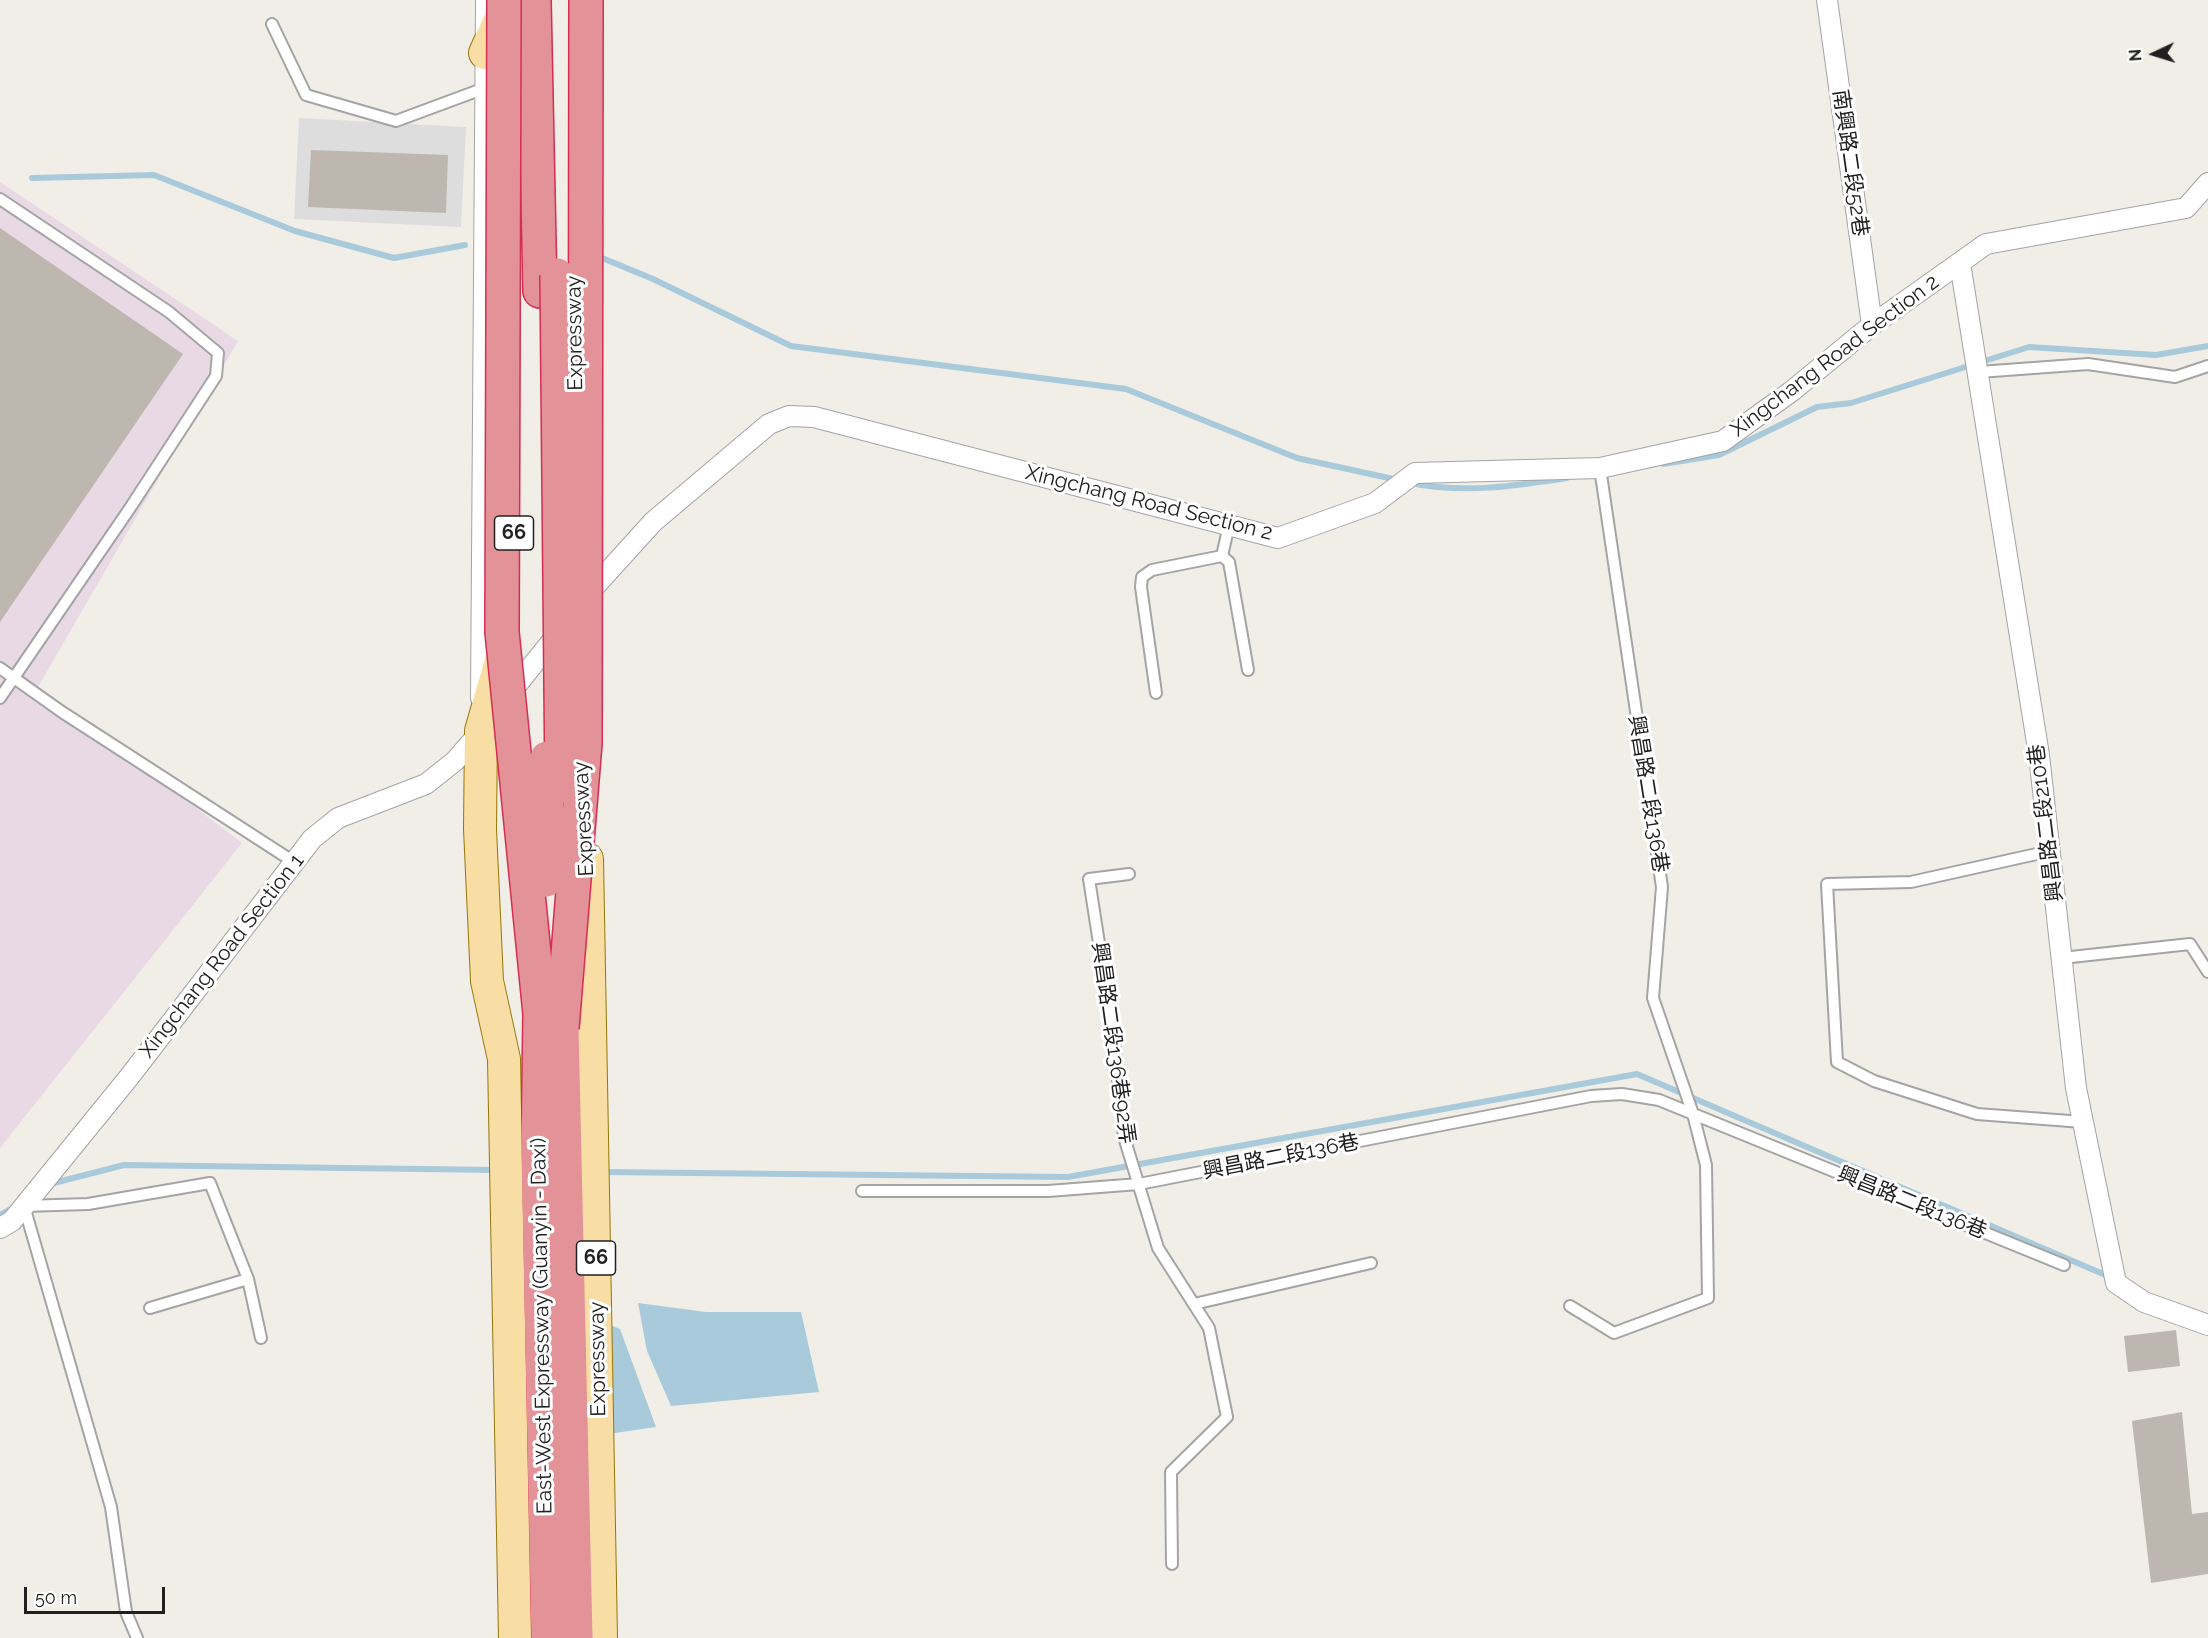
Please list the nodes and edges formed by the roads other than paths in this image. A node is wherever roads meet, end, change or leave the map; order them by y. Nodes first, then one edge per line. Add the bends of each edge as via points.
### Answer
1 (486, 0) edge
2 (504, 0) edge
3 (509, 0) edge
4 (518, 0) edge
5 (534, 0) edge
6 (553, 0) edge
7 (571, 0) edge
8 (586, 0) edge
9 (598, 0) edge
10 (1827, 0) edge
11 (272, 24) dead end
12 (485, 53) junction
13 (485, 88) junction
14 (2208, 183) edge
15 (0, 199) edge
16 (1960, 263) junction
17 (548, 283) junction
18 (1872, 325) junction
19 (1978, 366) junction
20 (2208, 366) edge
21 (1600, 468) junction
22 (1230, 525) junction
23 (1222, 556) junction
24 (587, 595) junction
25 (0, 668) edge
26 (1248, 670) dead end
27 (14, 678) junction
28 (1156, 693) dead end
29 (0, 698) edge
30 (481, 731) junction
31 (2050, 851) junction
32 (294, 862) junction
33 (1130, 874) dead end
34 (2062, 958) junction
35 (2208, 972) edge
36 (551, 1021) junction
37 (1694, 1114) junction
38 (2083, 1122) junction
39 (1139, 1184) junction
40 (862, 1191) dead end
41 (26, 1204) junction
42 (0, 1228) edge
43 (1371, 1263) dead end
44 (2064, 1265) dead end
45 (248, 1279) junction
46 (1194, 1304) junction
47 (1570, 1306) dead end
48 (150, 1308) dead end
49 (2208, 1325) edge
50 (261, 1338) dead end
51 (1172, 1564) dead end
52 (137, 1638) edge
53 (515, 1638) edge
54 (548, 1638) edge
55 (576, 1638) edge
56 (601, 1638) edge

1 - 12 street
2 - 36 highway, 66, bridge via 502,632
3 - 12 main road
4 - 30 main road, 66 via 514,540 508,639
5 - 17 highway
6 - 17 highway
7 - 24 main road, Expressway / 66
8 - 36 highway, 66, bridge via 585,743
9 - 24 street, Expressway
10 - 18 street, 南興路二段52巷
11 - 13 lane via 306,96 396,121
12 - 13 street
13 - 30 street
14 - 16 street, Xingchang Road Section 2 via 2186,208 1986,244
15 - 27 lane via 169,312 218,353 216,376
16 - 18 street, Xingchang Road Section 2
16 - 19 street, 興昌路二段210巷
17 - 36 highway, bridge via 561,514
18 - 21 street, Xingchang Road Section 2 via 1723,441
19 - 20 lane via 2088,364 2175,377
19 - 31 street, 興昌路二段210巷 via 2039,755
21 - 22 street, Xingchang Road Section 2 via 1415,473 1375,503 1278,538
21 - 37 lane, 興昌路二段136巷 via 1662,887 1653,998
22 - 23 lane
22 - 24 street, Xingchang Road Section 2 via 814,417 789,416 770,424 653,522
23 - 26 lane via 1229,562
23 - 28 lane via 1152,570 1142,577
24 - 30 street, Xingchang Road Section 2
24 - 56 main road, Expressway / 66 via 580,740 588,878
25 - 27 lane
27 - 29 lane
27 - 32 lane
30 - 32 street, Xingchang Road Section 1 via 455,761 426,784 338,818 312,839
30 - 53 main road, 66 via 480,829 487,981 504,1059
31 - 34 street, 興昌路二段210巷
31 - 38 lane via 1911,882 1827,884 1837,1062 1874,1081 1977,1114
32 - 41 street, Xingchang Road Section 1
33 - 39 lane, 興昌路二段136巷92弄 via 1089,879 1113,1033 1124,1137
34 - 35 lane via 2190,944
34 - 38 street, 興昌路二段210巷
36 - 54 highway, East-West Expressway (Guanyin - Daxi) / 66 via 538,1155
36 - 55 highway, East-West Expressway (Guanyin - Daxi) / 66 via 563,1158
37 - 39 lane, 興昌路二段136巷 via 1659,1100 1622,1094 1591,1096
37 - 44 lane, 興昌路二段136巷
37 - 47 lane, 興昌路二段136巷 via 1706,1165 1708,1298 1614,1333
38 - 49 street, 興昌路二段210巷 via 2114,1276 2144,1302
39 - 40 lane, 興昌路二段136巷 via 1048,1191
39 - 46 lane, 興昌路二段136巷92弄 via 1158,1248
41 - 42 street, Xingchang Road Section 1
41 - 45 lane via 88,1204 210,1183
41 - 52 lane via 111,1507 126,1612
43 - 46 lane
45 - 48 lane
45 - 50 lane
46 - 51 lane, 興昌路二段136巷92弄 via 1209,1328 1227,1417 1171,1472

